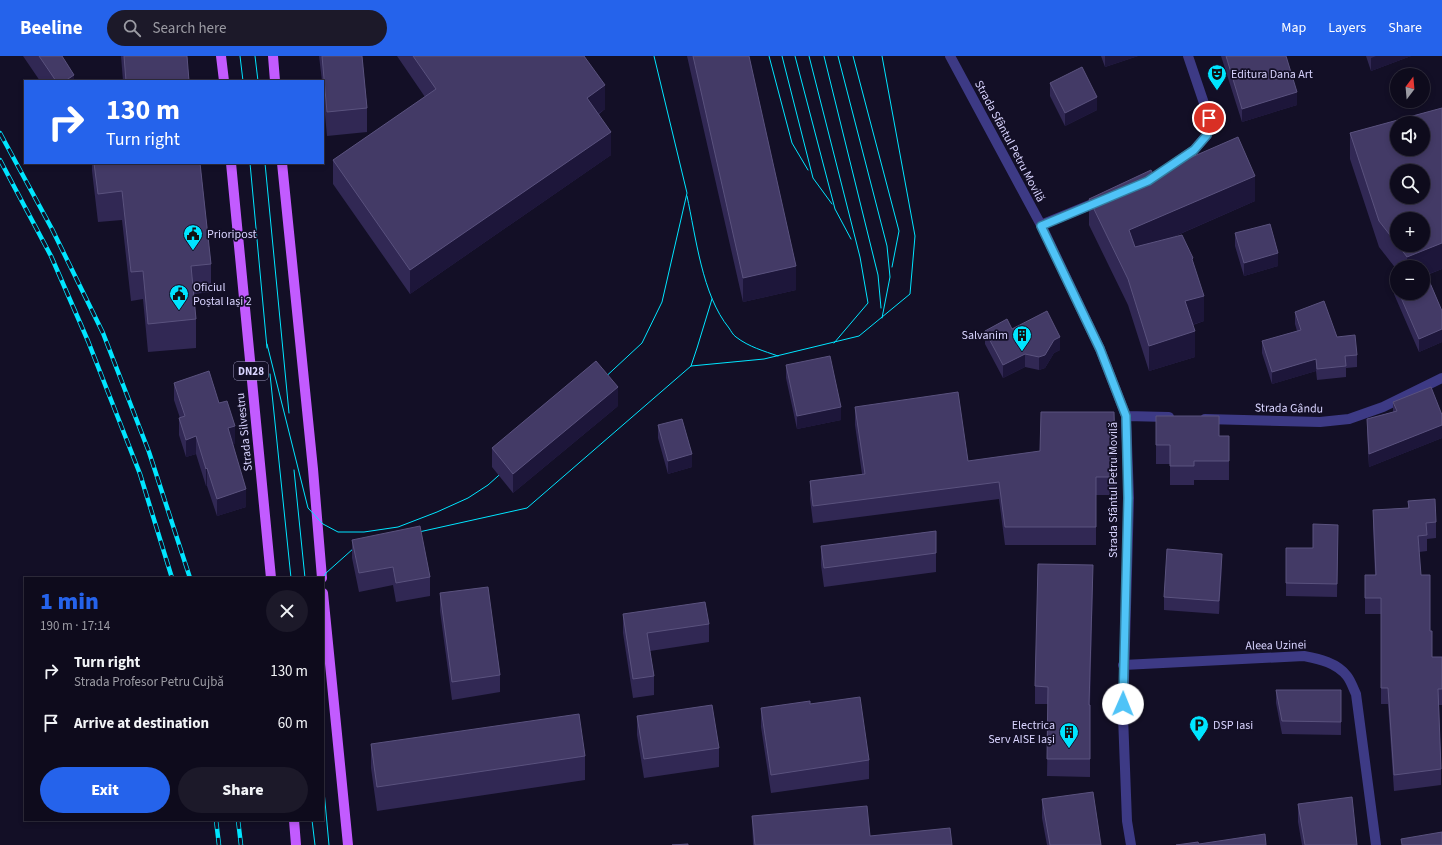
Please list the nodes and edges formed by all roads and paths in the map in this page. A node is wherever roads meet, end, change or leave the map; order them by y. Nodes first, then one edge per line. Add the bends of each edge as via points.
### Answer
1 (221, 56) edge
2 (273, 56) edge
3 (950, 56) edge
4 (1188, 56) edge
5 (224, 80) edge
6 (275, 80) edge
7 (231, 164) edge
8 (282, 164) edge
9 (1148, 181) edge
10 (1112, 196) edge
11 (1041, 226) junction
12 (1442, 378) edge
13 (1126, 416) junction
14 (1181, 418) edge
15 (1196, 418) edge
16 (271, 577) edge
17 (322, 577) edge
18 (324, 603) edge
19 (1124, 665) junction
20 (294, 821) edge
21 (296, 845) edge
22 (348, 845) edge
23 (1131, 845) edge
24 (1376, 845) edge

1 - 5 main road
2 - 6 main road
3 - 11 street, Strada Sfântul Petru Movilă
4 - 9 street via 1209,118 1207,135 1194,150
7 - 16 main road, Strada Silvestru / DN28
8 - 17 main road
10 - 11 street
11 - 13 street, Strada Sfântul Petru Movilă via 1100,349
12 - 15 street, Strada Gându via 1383,407 1349,420 1320,422
13 - 14 street
13 - 19 street, Strada Sfântul Petru Movilă via 1128,498
18 - 22 main road
19 - 23 street, Strada Sfântul Petru Movilă via 1127,821
19 - 24 street, Aleea Uzinei via 1304,656 1334,664 1347,676 1356,694
20 - 21 main road

